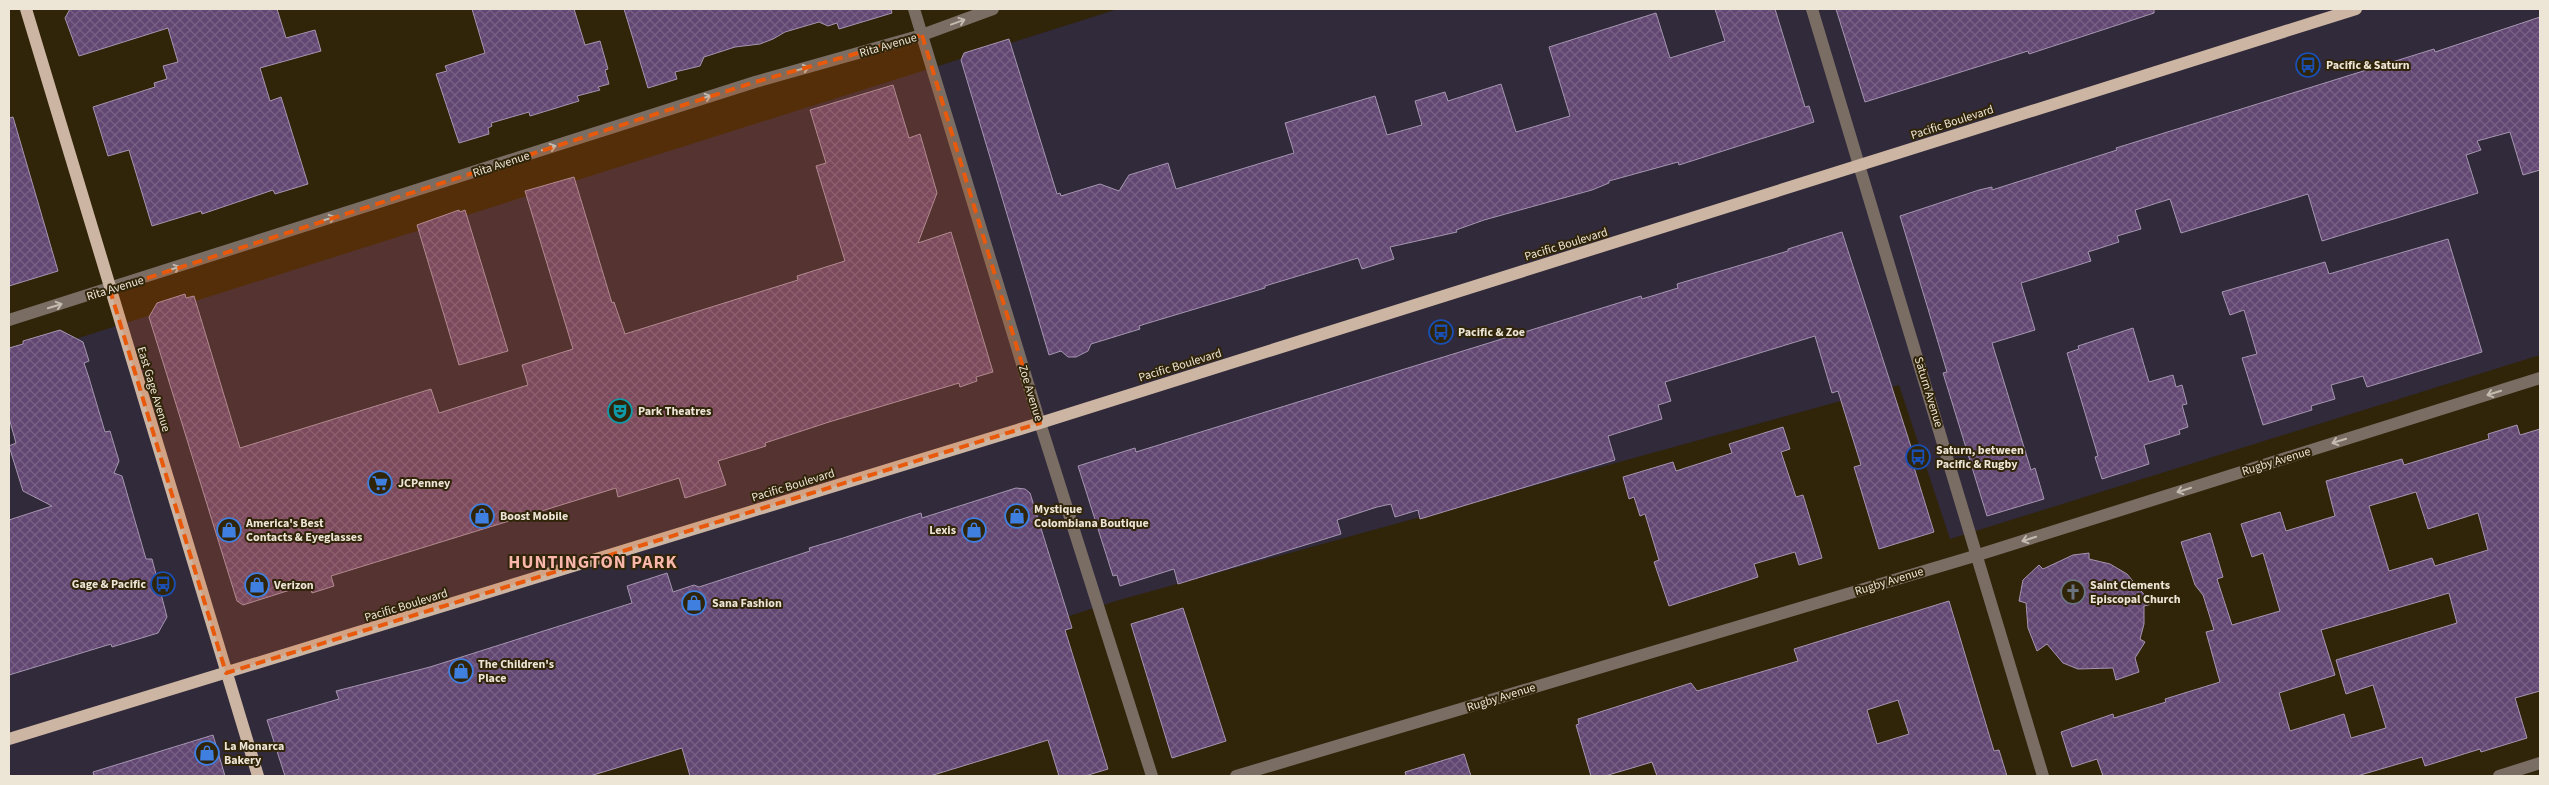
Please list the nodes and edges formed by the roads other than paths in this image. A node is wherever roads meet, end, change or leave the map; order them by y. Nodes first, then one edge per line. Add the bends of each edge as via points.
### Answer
1 (26, 9) edge
2 (914, 9) edge
3 (993, 9) edge
4 (1812, 9) edge
5 (2356, 9) edge
6 (922, 35) junction
7 (1860, 166) junction
8 (110, 290) junction
9 (9, 320) edge
10 (2540, 378) edge
11 (1040, 423) junction
12 (1978, 555) junction
13 (226, 673) junction
14 (9, 739) edge
15 (2540, 763) edge
16 (258, 776) edge
17 (1152, 776) edge
18 (1236, 776) edge
19 (2042, 776) edge
20 (2499, 776) edge

1 - 8 main road, East Gage Avenue
2 - 6 street, Zoe Avenue
6 -> 3 street, Rita Avenue
4 - 7 street, Saturn Avenue
5 - 7 main road, Pacific Boulevard
8 -> 6 street, Rita Avenue via 755,82
6 - 11 street, Zoe Avenue
7 - 11 main road, Pacific Boulevard
7 - 12 street, Saturn Avenue
9 -> 8 street, Rita Avenue
8 - 13 main road, East Gage Avenue
10 -> 12 street, Rugby Avenue
11 - 13 main road, Pacific Boulevard
11 - 17 street, Zoe Avenue
12 - 18 street, Rugby Avenue
12 - 19 street, Saturn Avenue
13 - 14 main road, Pacific Boulevard
13 - 16 main road, East Gage Avenue
15 - 20 street

